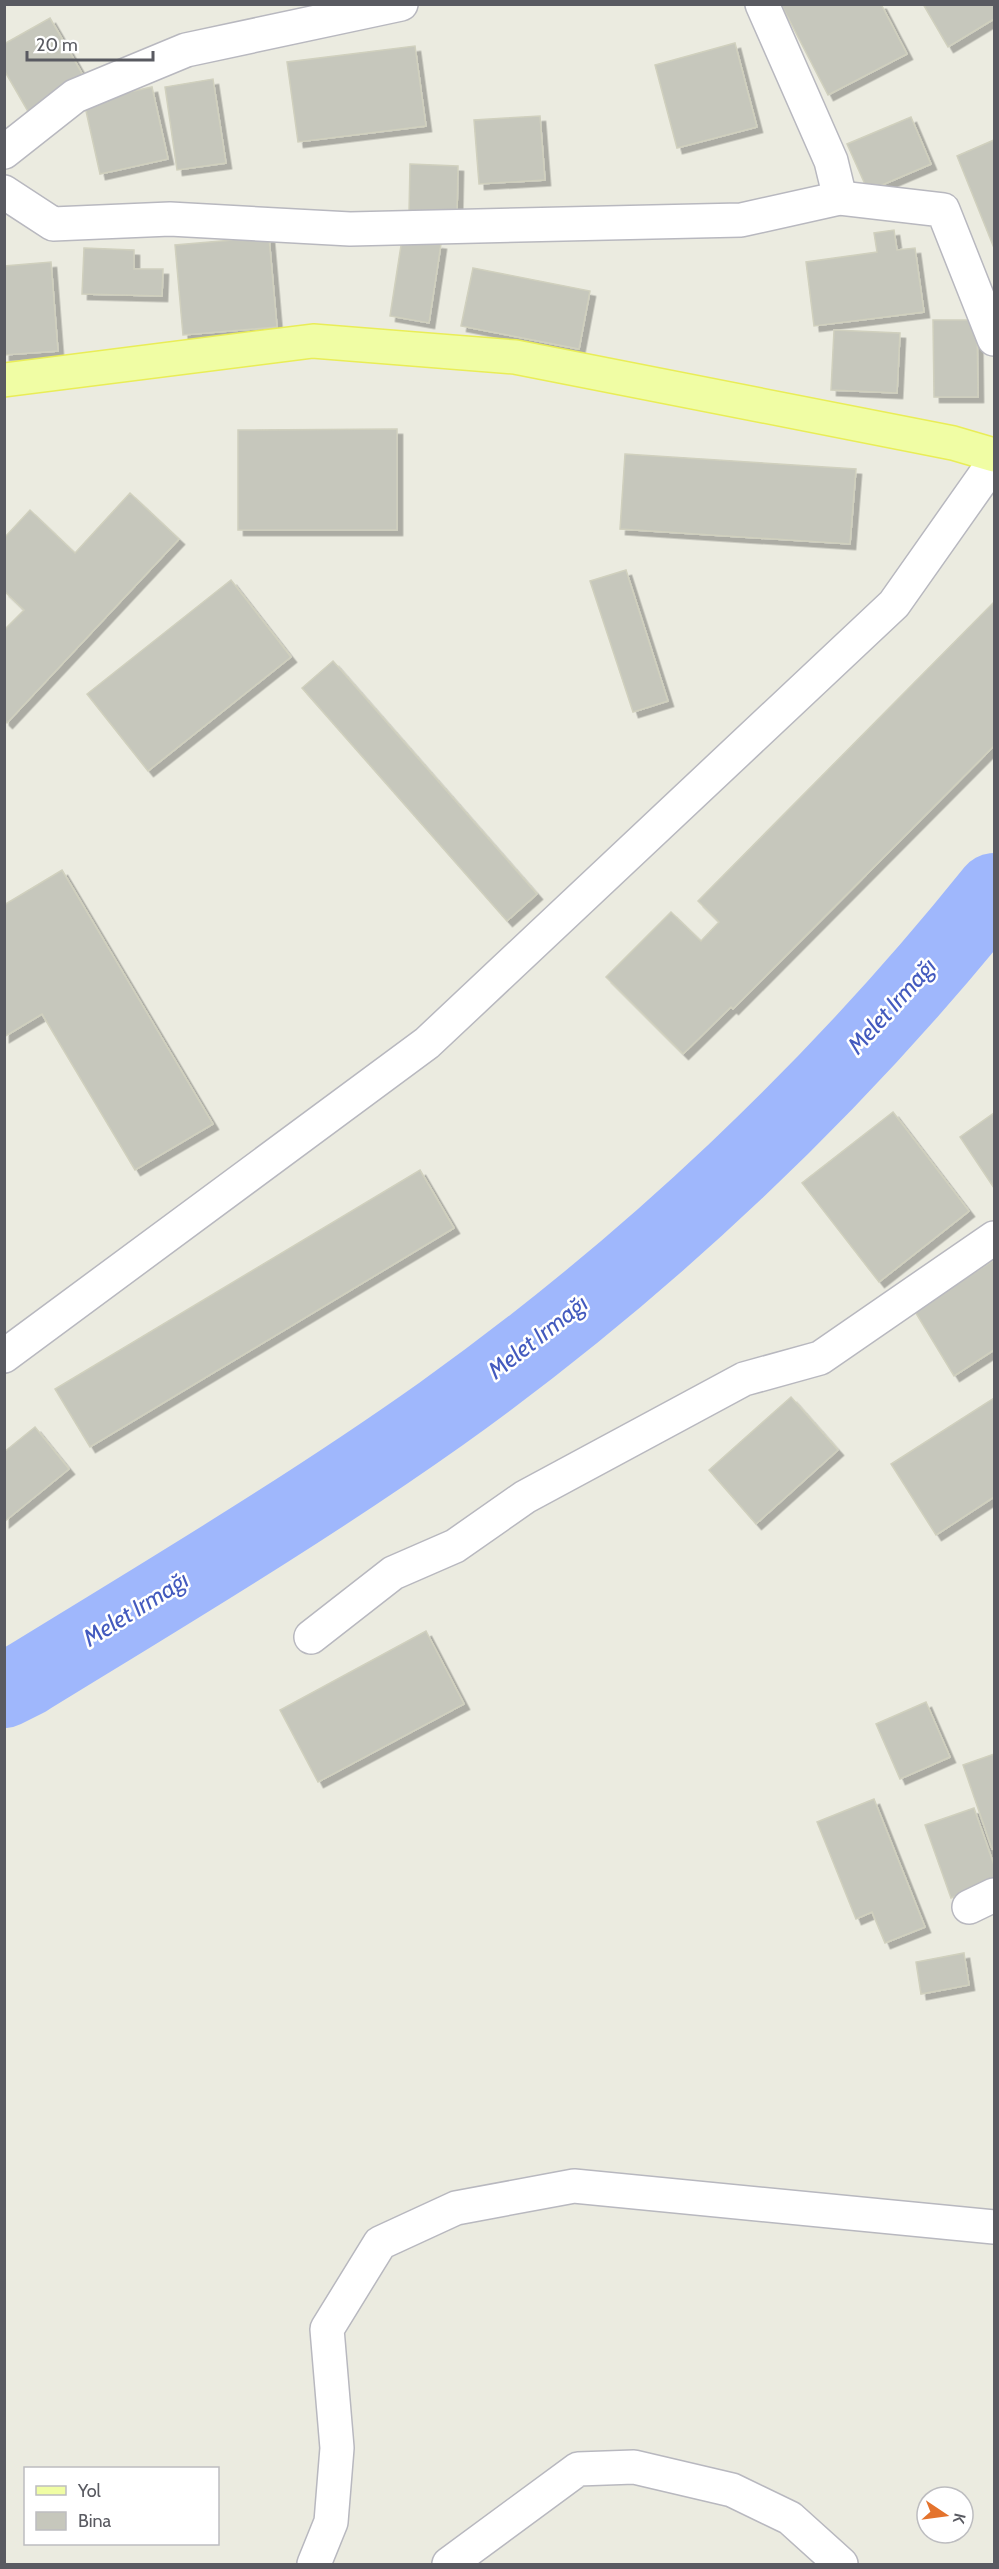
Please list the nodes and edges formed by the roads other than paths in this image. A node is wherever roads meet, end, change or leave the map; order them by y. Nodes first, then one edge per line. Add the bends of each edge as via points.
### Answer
1 (401, 4) edge
2 (762, 4) edge
3 (4, 152) edge
4 (4, 192) edge
5 (840, 198) junction
6 (994, 339) edge
7 (4, 380) edge
8 (994, 454) edge
9 (994, 462) edge
10 (994, 1238) edge
11 (4, 1356) edge
12 (310, 1637) dead end
13 (994, 2227) edge
14 (314, 2565) edge
15 (449, 2565) edge
16 (841, 2565) edge

1 - 3 street via 186,50 75,96
2 - 5 street via 831,161
4 - 5 street via 53,224 170,219 350,229 741,220
5 - 6 street via 944,210
7 - 8 main road via 312,341 515,357
9 - 11 street via 894,604 427,1043
10 - 12 street via 820,1358 744,1379 525,1497 455,1546 393,1573
13 - 14 street via 574,2186 456,2208 380,2243 327,2329 337,2448 331,2522
15 - 16 street via 578,2469 634,2467 732,2490 790,2518

